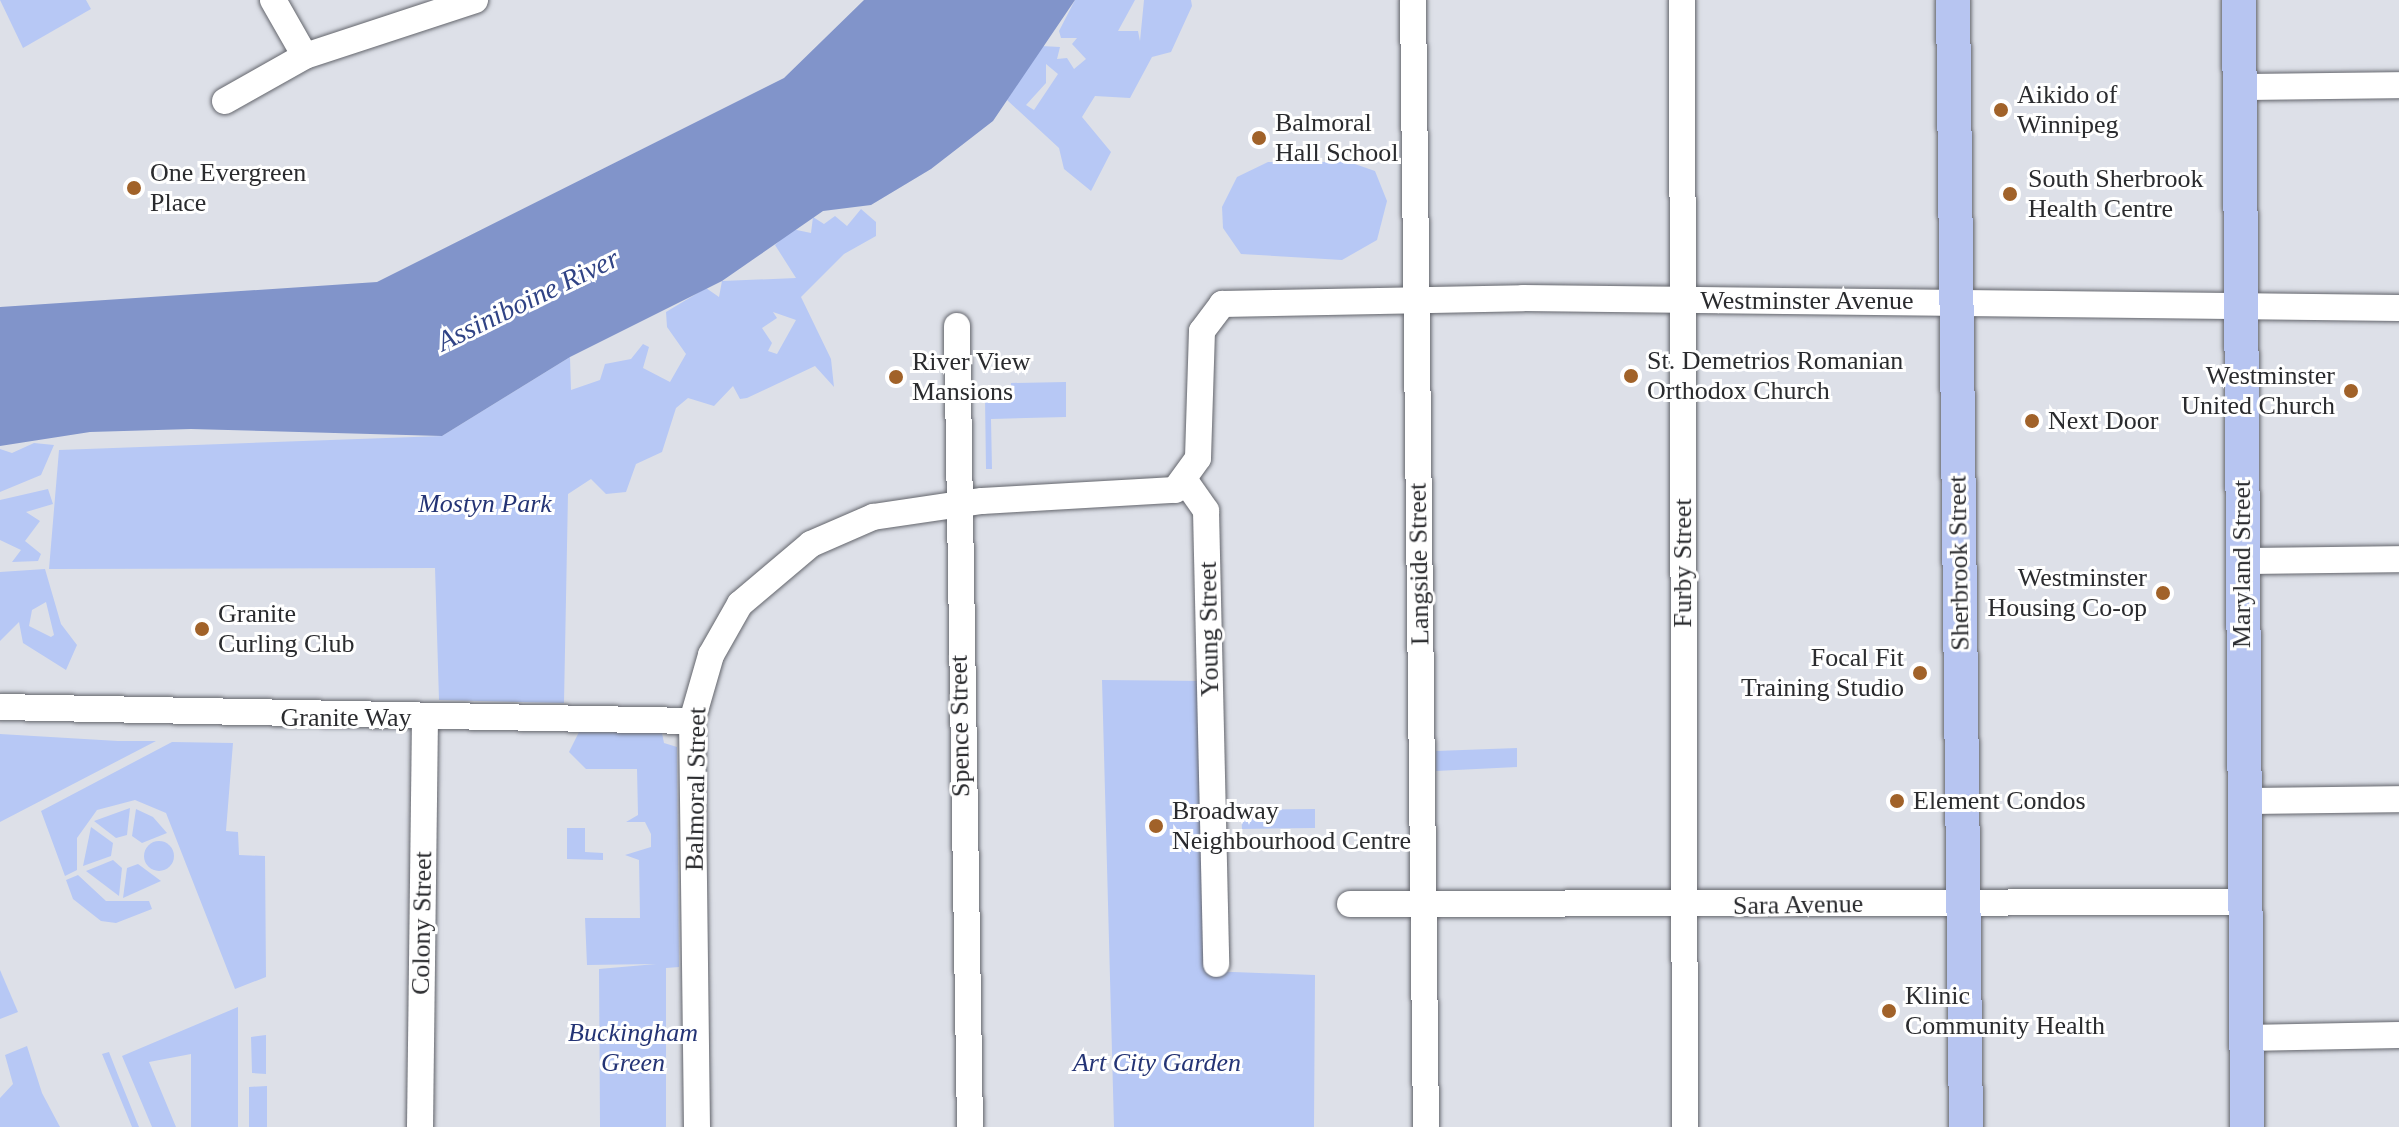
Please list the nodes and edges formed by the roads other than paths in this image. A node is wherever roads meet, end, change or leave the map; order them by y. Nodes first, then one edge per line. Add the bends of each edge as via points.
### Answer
1 (273, 0) edge
2 (475, 0) edge
3 (1413, 0) edge
4 (1682, 0) edge
5 (1953, 0) edge
6 (2239, 0) edge
7 (305, 56) junction
8 (2399, 85) edge
9 (2240, 87) junction
10 (225, 101) dead end
11 (1416, 299) junction
12 (1682, 300) junction
13 (1957, 302) junction
14 (2240, 307) junction
15 (2399, 308) edge
16 (957, 326) dead end
17 (1186, 482) junction
18 (956, 504) junction
19 (2399, 559) edge
20 (2242, 561) junction
21 (0, 707) edge
22 (425, 718) junction
23 (692, 721) junction
24 (2399, 799) edge
25 (2244, 801) junction
26 (2245, 902) junction
27 (1963, 903) junction
28 (1350, 904) dead end
29 (1424, 904) junction
30 (1684, 906) junction
31 (1216, 964) dead end
32 (2399, 1035) edge
33 (2246, 1038) junction
34 (420, 1127) edge
35 (697, 1127) edge
36 (970, 1127) edge
37 (1426, 1127) edge
38 (1685, 1127) edge
39 (1966, 1127) edge
40 (2247, 1127) edge

1 - 7 street
2 - 7 street
3 - 11 street, Langside Street
4 - 12 street, Furby Street
5 - 13 main road, Sherbrook Street
6 - 9 main road, Maryland Street
7 - 10 street
8 - 9 street
9 - 14 main road, Maryland Street
11 - 12 street, Westminster Avenue
11 - 17 street, Westminster Avenue via 1237,299 1216,308 1202,331 1200,449
11 - 29 street, Langside Street
12 - 13 street, Westminster Avenue
12 - 30 street, Furby Street
13 - 14 street, Westminster Avenue
13 - 27 main road, Sherbrook Street
14 - 15 street, Westminster Avenue
14 - 20 main road, Maryland Street
16 - 18 street, Spence Street
17 - 18 street, Balmoral Street via 1152,495
17 - 31 street, Young Street via 1206,511
18 - 23 street, Balmoral Street via 852,523 767,575 720,638
18 - 36 street, Spence Street
19 - 20 street
20 - 25 main road, Maryland Street
21 - 22 street, Granite Way
22 - 23 street, Granite Way
22 - 34 street, Colony Street
23 - 35 street, Balmoral Street
24 - 25 street
25 - 26 main road, Maryland Street
26 - 27 street, Sara Avenue
26 - 33 main road, Maryland Street
27 - 30 street, Sara Avenue
27 - 39 main road, Sherbrook Street
28 - 29 street, Sara Avenue
29 - 30 street, Sara Avenue
29 - 37 street, Langside Street
30 - 38 street, Furby Street
32 - 33 street
33 - 40 main road, Maryland Street

